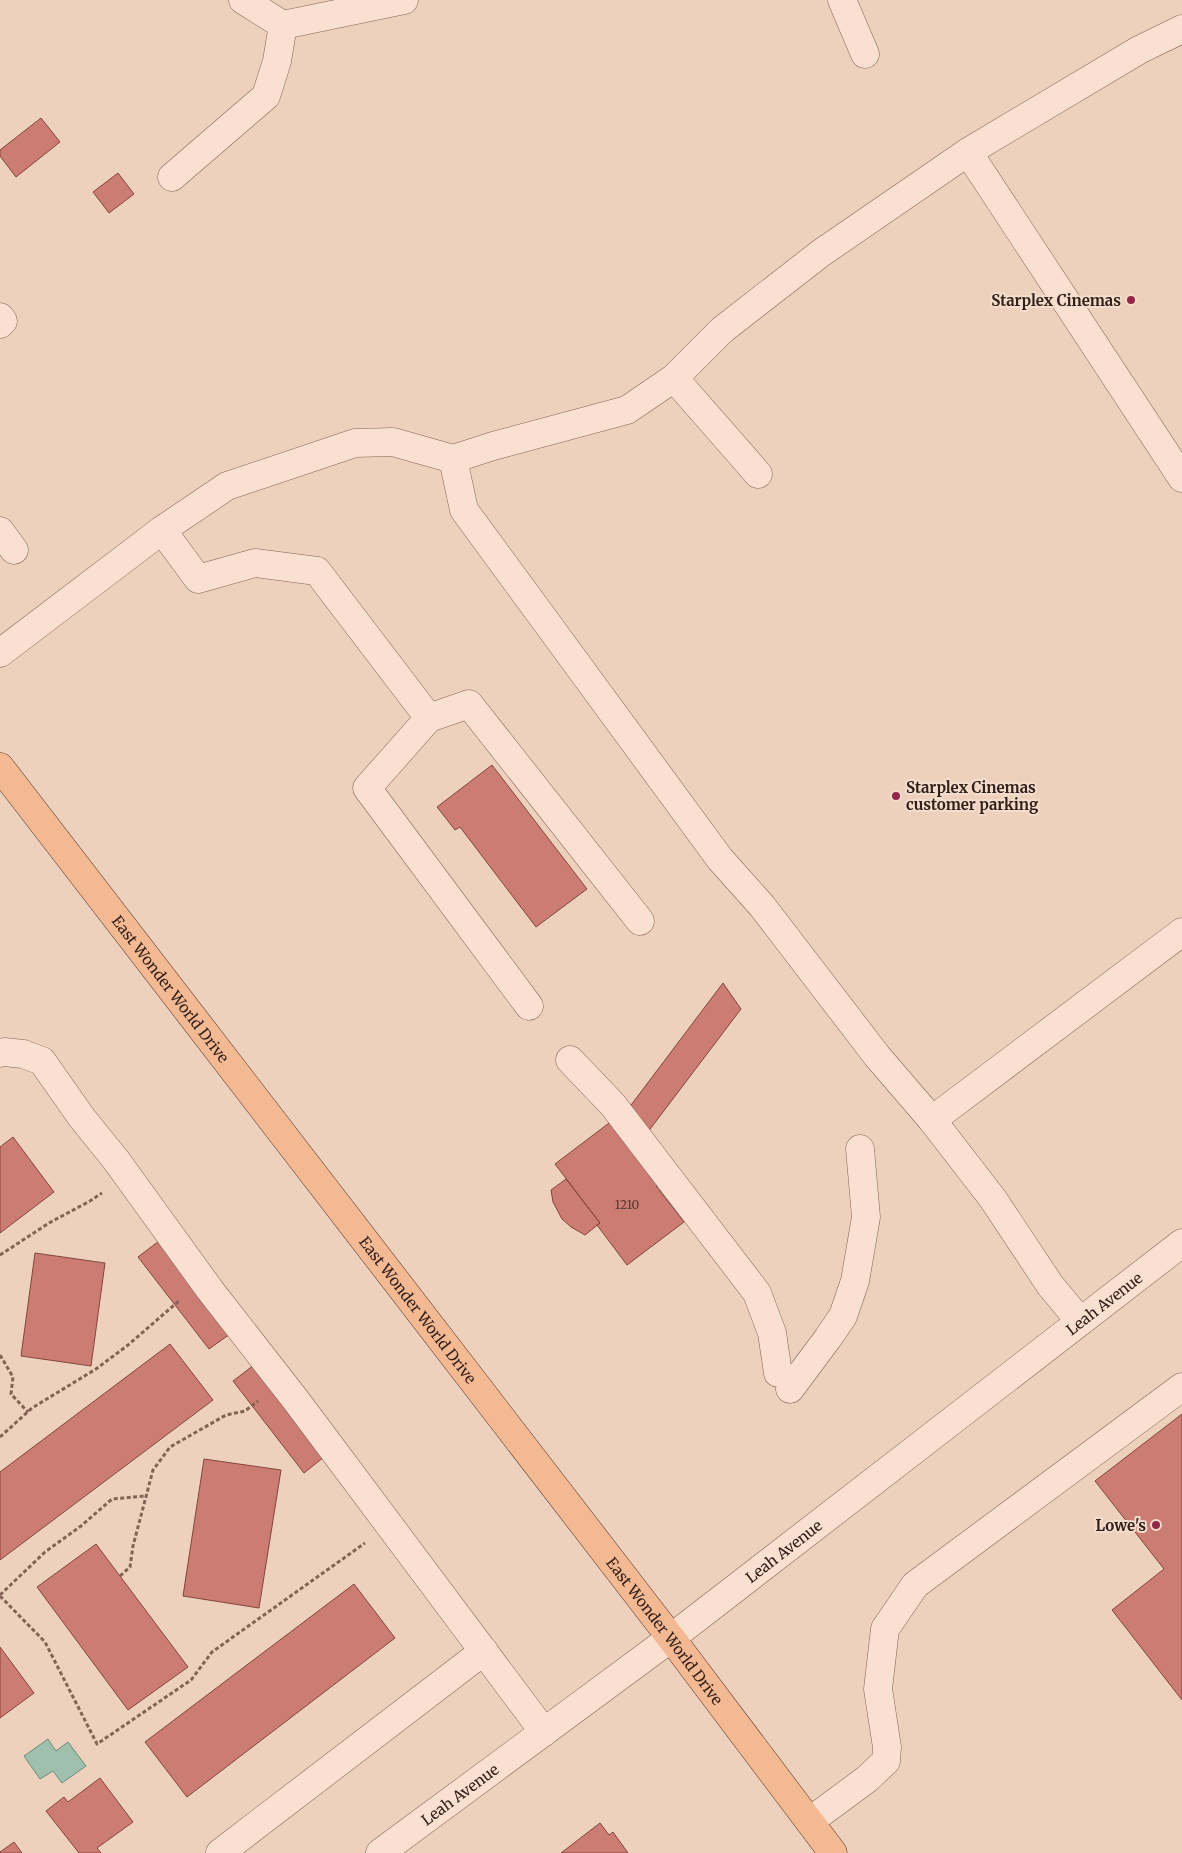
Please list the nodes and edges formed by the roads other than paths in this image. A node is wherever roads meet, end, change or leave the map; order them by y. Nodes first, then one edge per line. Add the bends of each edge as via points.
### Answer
1 (243, 0) edge
2 (404, 0) edge
3 (842, 0) edge
4 (283, 25) junction
5 (1182, 29) edge
6 (864, 54) dead end
7 (968, 152) junction
8 (172, 177) dead end
9 (0, 317) edge
10 (0, 324) edge
11 (674, 378) junction
12 (454, 459) junction
13 (758, 474) dead end
14 (1182, 478) edge
15 (162, 530) junction
16 (0, 653) edge
17 (429, 718) junction
18 (0, 767) edge
19 (640, 922) dead end
20 (1182, 932) edge
21 (529, 1006) dead end
22 (0, 1054) edge
23 (570, 1060) dead end
24 (932, 1120) junction
25 (860, 1149) dead end
26 (1182, 1243) edge
27 (1079, 1320) junction
28 (1182, 1387) edge
29 (671, 1638) junction
30 (484, 1651) junction
31 (544, 1732) junction
32 (810, 1821) junction
33 (220, 1853) edge
34 (380, 1853) edge
35 (833, 1853) edge

1 - 4 street
2 - 4 street
3 - 6 street
4 - 8 street via 277,61 266,96
5 - 7 street via 1138,50
7 - 11 street via 821,253 722,330
7 - 14 street
9 - 10 street via 3,321
11 - 12 street via 627,410
11 - 13 street
12 - 15 street via 393,442 356,443 227,486
12 - 24 street via 464,510 720,859 762,906 877,1056
15 - 16 street
15 - 17 street via 198,579 255,563 317,571
17 - 19 street via 469,704
17 - 21 street via 367,788
18 - 29 main road, East Wonder World Drive
20 - 24 street
22 - 30 street via 23,1054 42,1061
23 - 25 street via 613,1105 760,1297 784,1381 828,1338 843,1316 856,1281 866,1217
24 - 27 street via 993,1200 1050,1285
26 - 27 street, Leah Avenue
27 - 29 street, Leah Avenue
28 - 32 street via 914,1585 885,1629 878,1689 887,1747 886,1761
29 - 31 street, Leah Avenue
29 - 32 main road, East Wonder World Drive
30 - 31 street
30 - 33 street
31 - 34 street, Leah Avenue
32 - 35 main road, East Wonder World Drive

